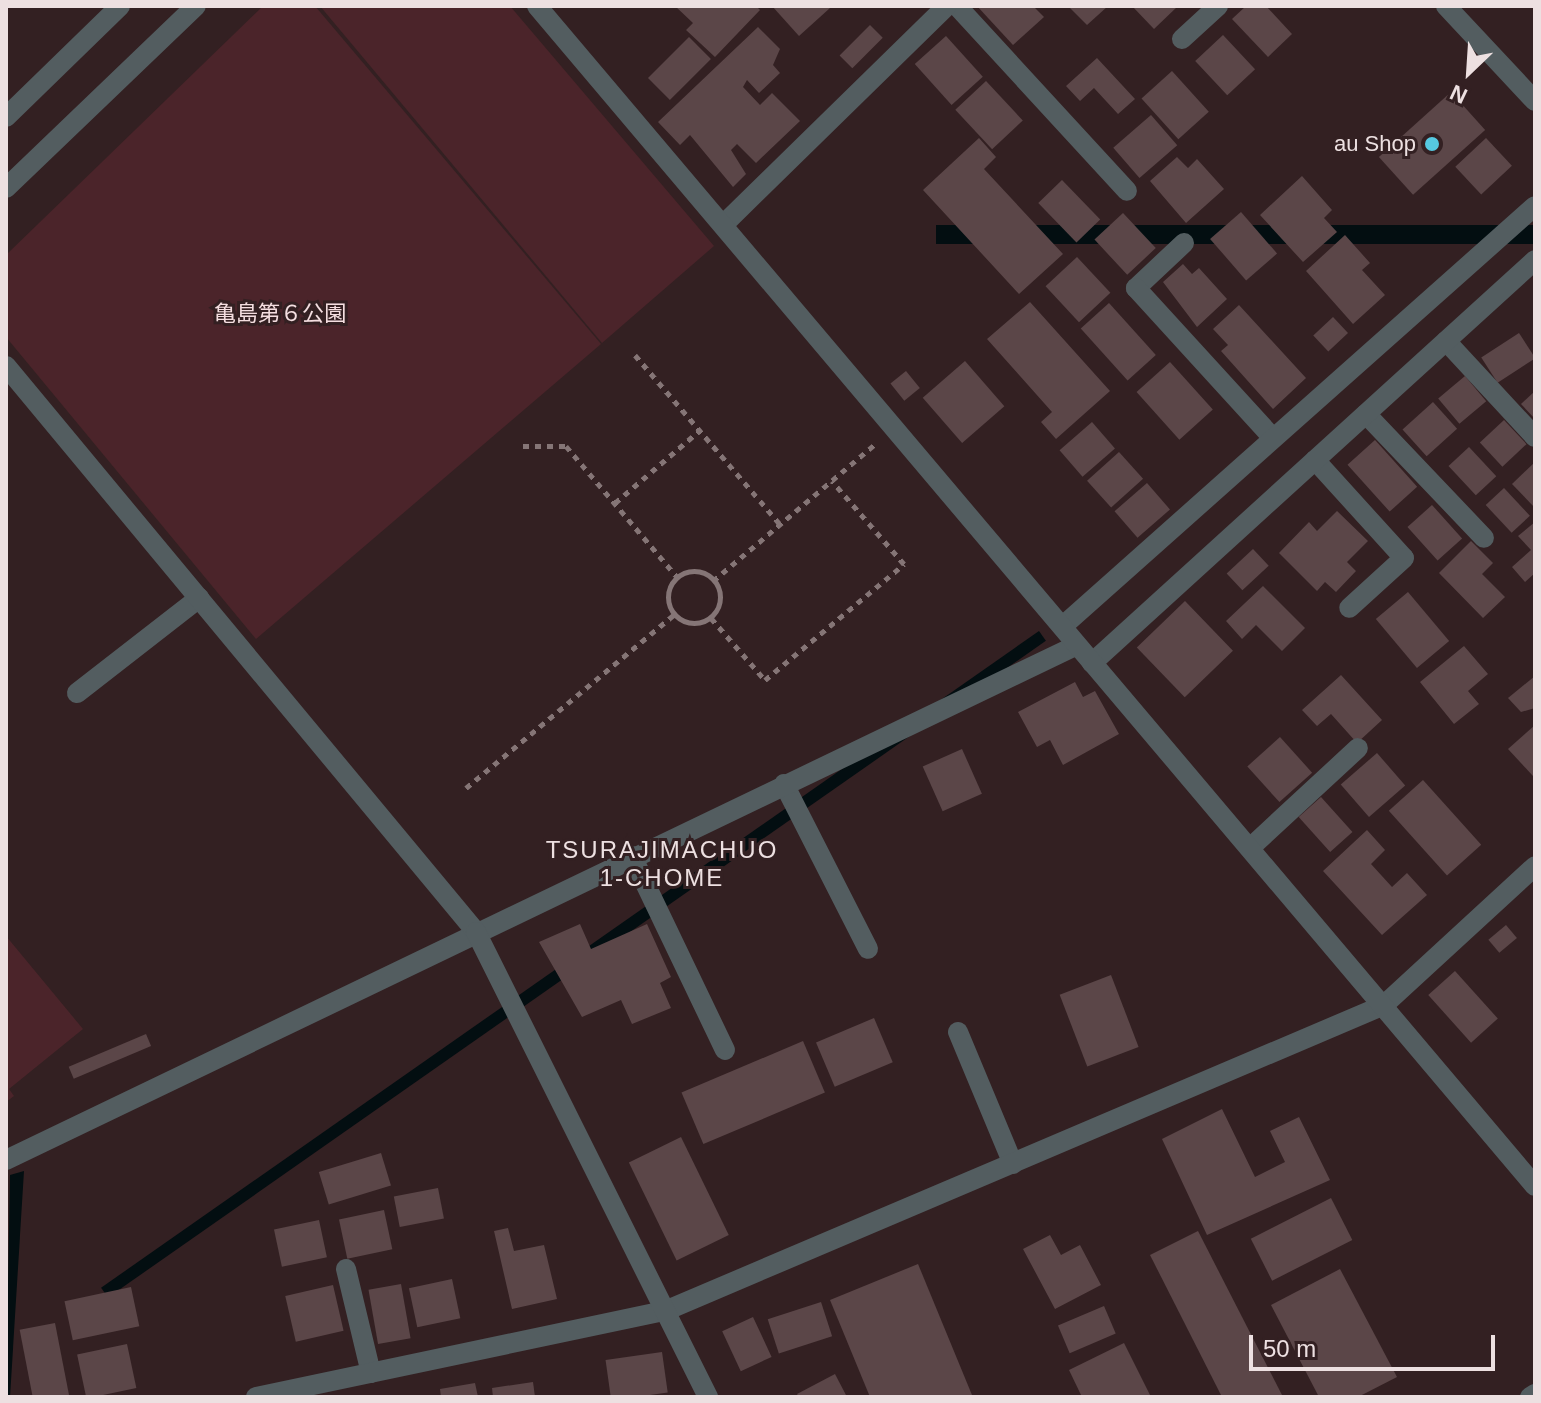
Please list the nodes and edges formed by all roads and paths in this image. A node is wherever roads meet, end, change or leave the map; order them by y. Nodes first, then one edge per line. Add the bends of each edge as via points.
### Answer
1 (120, 6) edge
2 (196, 6) edge
3 (537, 6) edge
4 (947, 6) edge
5 (957, 6) edge
6 (1218, 6) edge
7 (1446, 6) edge
8 (1182, 39) dead end
9 (1535, 101) edge
10 (6, 117) edge
11 (6, 188) edge
12 (1127, 191) dead end
13 (1535, 206) edge
14 (723, 225) junction
15 (1184, 243) dead end
16 (1535, 260) edge
17 (1446, 341) junction
18 (635, 355) dead end
19 (6, 366) edge
20 (1366, 414) junction
21 (893, 429) junction
22 (700, 431) junction
23 (1272, 437) junction
24 (1535, 437) edge
25 (523, 446) dead end
26 (1315, 460) junction
27 (832, 481) junction
28 (615, 503) junction
29 (780, 524) junction
30 (1484, 538) dead end
31 (677, 577) junction
32 (713, 581) junction
33 (199, 598) junction
34 (1349, 608) dead end
35 (674, 615) junction
36 (711, 618) junction
37 (1064, 625) junction
38 (1077, 645) junction
39 (1092, 663) junction
40 (77, 693) dead end
41 (1358, 748) dead end
42 (784, 784) junction
43 (466, 788) dead end
44 (1250, 848) junction
45 (632, 856) junction
46 (1535, 866) edge
47 (475, 931) junction
48 (868, 949) dead end
49 (1384, 1005) junction
50 (958, 1032) dead end
51 (725, 1050) dead end
52 (6, 1160) edge
53 (1013, 1164) junction
54 (1535, 1186) edge
55 (346, 1269) dead end
56 (665, 1311) junction
57 (371, 1373) junction
58 (1535, 1394) edge
59 (256, 1397) edge
60 (708, 1397) edge
61 (1530, 1397) edge

1 - 10 street
2 - 11 street
3 - 14 street
4 - 14 street
5 - 12 street
6 - 8 street
7 - 9 street
13 - 23 street
14 - 21 street
15 - 23 street via 1136,288
16 - 17 street
17 - 20 street
17 - 24 street
18 - 22 path
19 - 33 street
20 - 26 street
20 - 30 street
21 - 27 path
21 - 37 street
22 - 28 path
22 - 29 path
23 - 37 street
25 - 28 path via 566,446
26 - 34 street via 1404,558
26 - 39 street
27 - 29 path
27 - 36 path via 904,564 765,680
28 - 31 path
29 - 32 path
31 - 32 path via 700,572
31 - 35 path via 668,591
32 - 36 path via 720,596
33 - 40 street
33 - 47 street
35 - 36 path via 696,623
35 - 43 path
37 - 38 street
38 - 39 street
38 - 42 street
39 - 44 street
41 - 44 street
42 - 45 street
42 - 48 street
44 - 49 street
45 - 47 street
45 - 51 street
46 - 49 street
47 - 52 street
47 - 56 street
49 - 53 street
49 - 54 street
50 - 53 street
53 - 56 street
55 - 57 street
56 - 57 street
56 - 60 street
57 - 59 street
58 - 61 street

